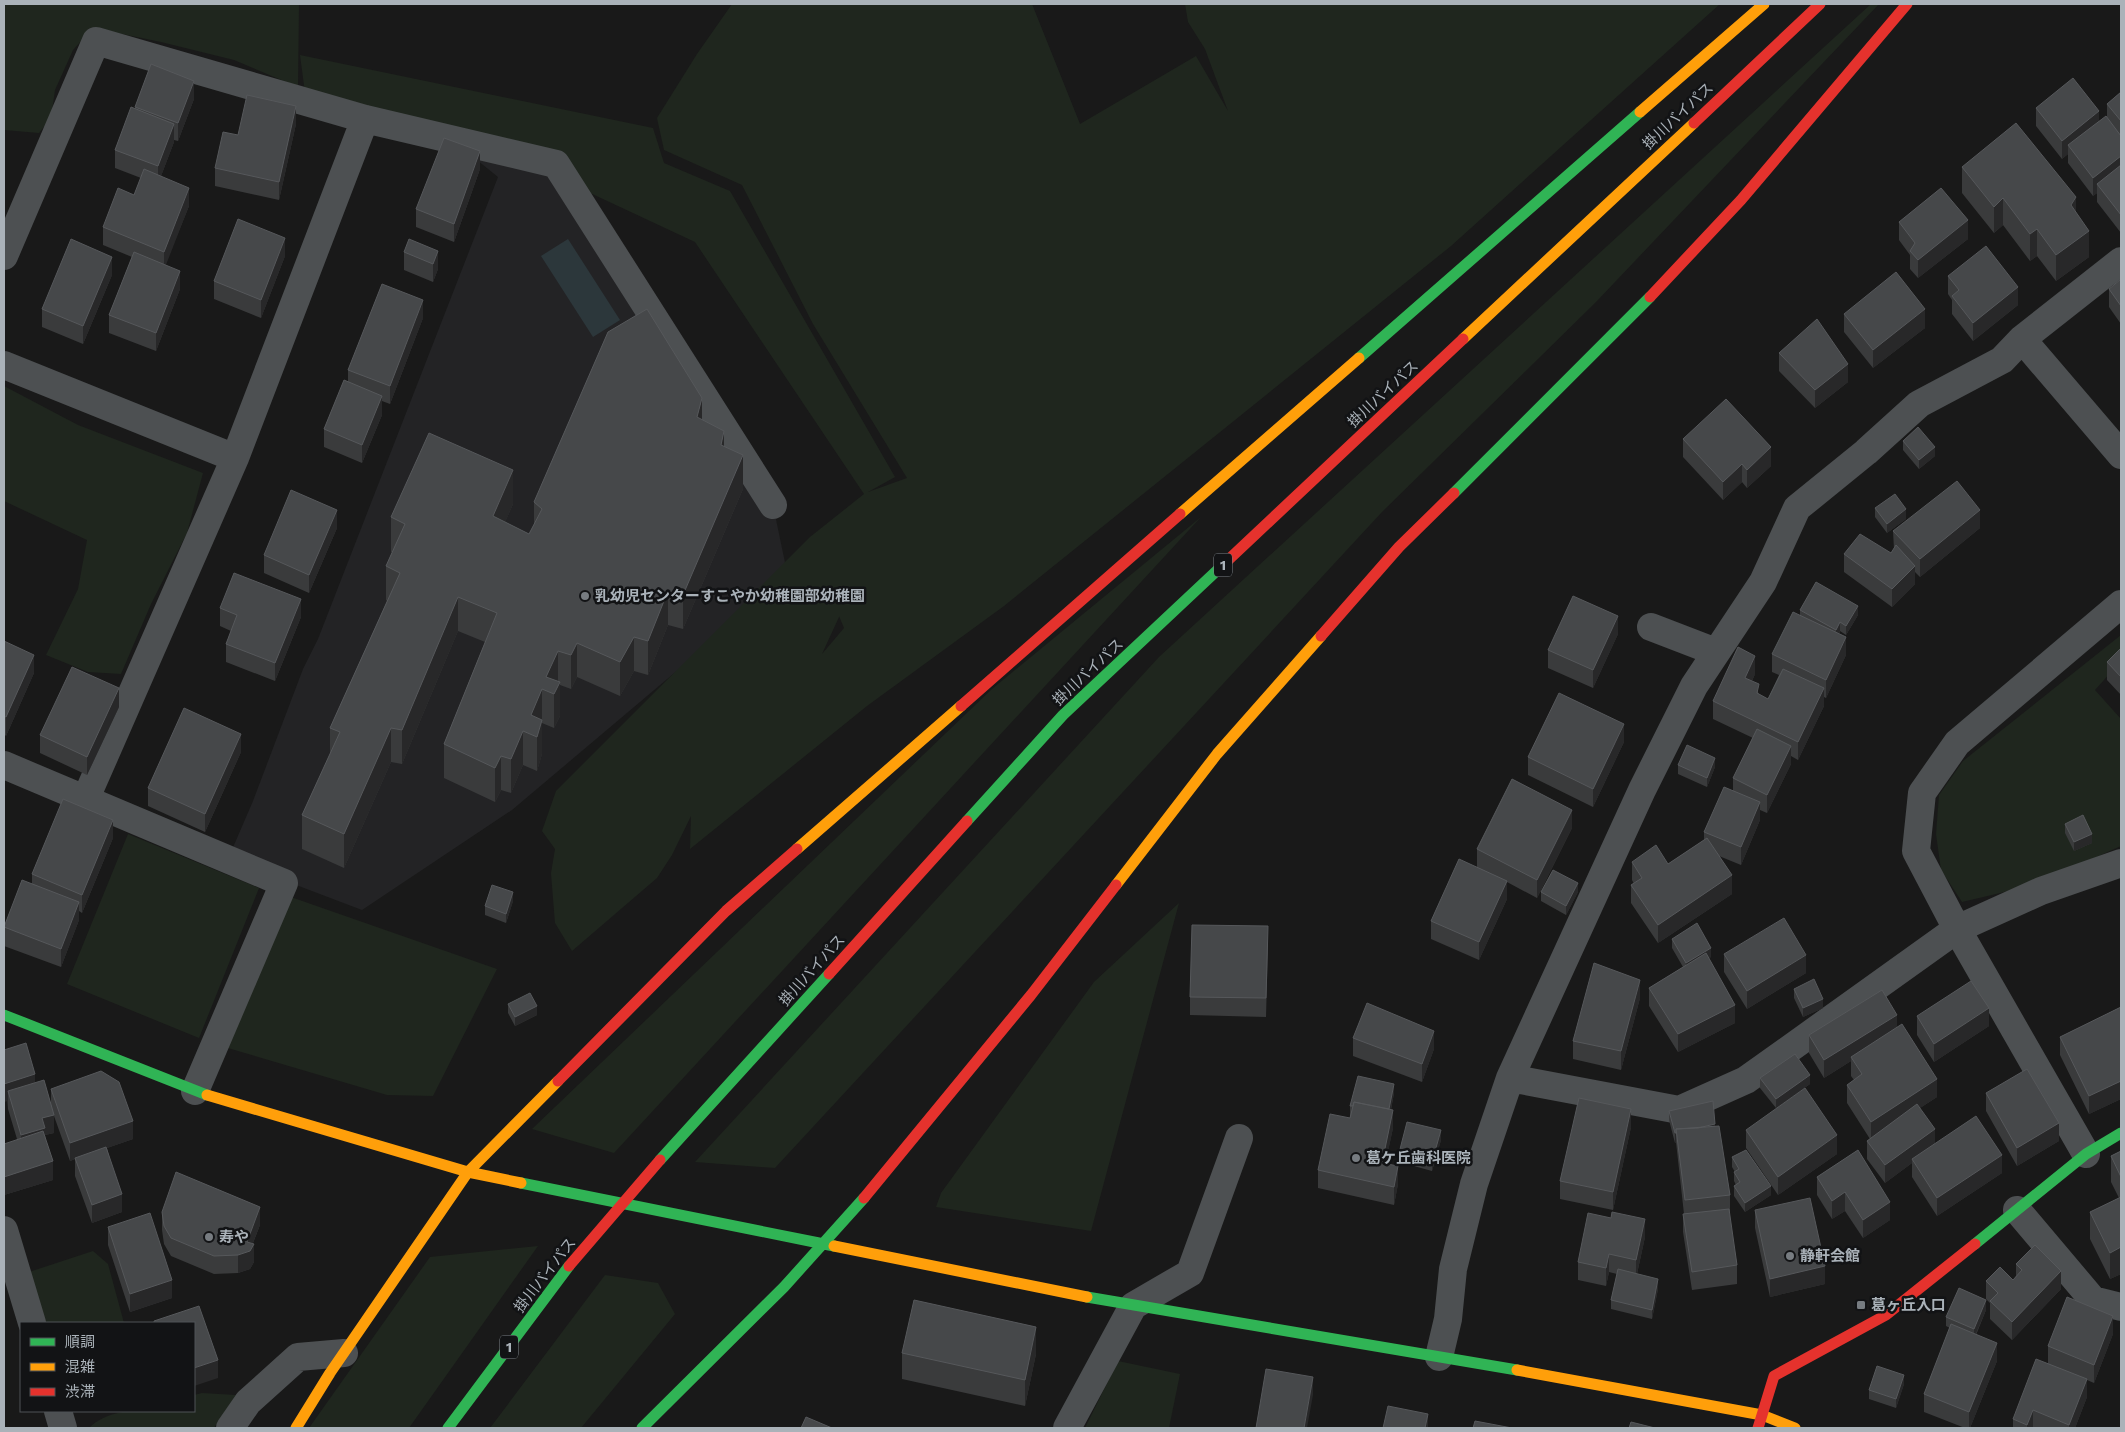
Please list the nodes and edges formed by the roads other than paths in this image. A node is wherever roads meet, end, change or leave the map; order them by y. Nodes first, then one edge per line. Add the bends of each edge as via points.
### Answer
1 (1764, 4) edge
2 (1820, 4) edge
3 (1906, 4) edge
4 (365, 119) junction
5 (4, 256) edge
6 (2121, 261) edge
7 (2022, 339) junction
8 (4, 365) edge
9 (2118, 447) edge
10 (235, 458) junction
11 (773, 505) dead end
12 (2121, 604) edge
13 (1651, 627) dead end
14 (1716, 652) junction
15 (4, 765) edge
16 (86, 798) junction
17 (2121, 863) edge
18 (1957, 929) junction
19 (4, 1015) edge
20 (1510, 1078) junction
21 (195, 1091) junction
22 (2121, 1134) edge
23 (1240, 1138) dead end
24 (2086, 1154) junction
25 (468, 1172) junction
26 (2017, 1210) junction
27 (4, 1230) edge
28 (824, 1244) junction
29 (1133, 1306) junction
30 (2121, 1307) edge
31 (32, 1322) edge
32 (344, 1353) junction
33 (1439, 1357) junction
34 (58, 1412) edge
35 (1762, 1415) junction
36 (649, 1423) edge
37 (63, 1428) edge
38 (230, 1428) edge
39 (296, 1428) edge
40 (448, 1428) edge
41 (1067, 1428) edge
42 (1758, 1428) edge
43 (1795, 1428) edge

1 - 25 main road via 726,911
2 - 40 main road, 掛川バイパス / 1, bridge via 1063,715 660,1160 569,1266
3 - 28 main road via 1741,200 1616,332 1399,547 1217,754 1032,995
4 - 5 street via 96,41
4 - 10 street
4 - 11 street via 556,164
6 - 7 street
7 - 9 street
7 - 14 street via 2002,360 1919,404 1797,508 1763,582
8 - 10 street
10 - 16 street
12 - 18 street via 1957,743 1922,794 1916,851
13 - 14 street
14 - 20 street via 1694,686 1642,790
15 - 16 street
16 - 21 street via 284,883
17 - 18 street via 2041,891
18 - 20 street via 1746,1080 1679,1110
18 - 24 street
19 - 21 main road
20 - 33 street via 1474,1184 1453,1269 1448,1319
21 - 25 main road
22 - 24 main road
23 - 29 street via 1190,1273
24 - 26 main road
25 - 28 main road
25 - 32 main road
26 - 30 street via 2093,1300
26 - 35 main road via 1886,1315 1774,1376
27 - 31 street
28 - 29 main road
28 - 36 main road
29 - 33 main road
29 - 41 street
32 - 38 street via 298,1357 248,1402
32 - 39 main road
33 - 35 main road
34 - 37 street
35 - 42 main road
35 - 43 main road

